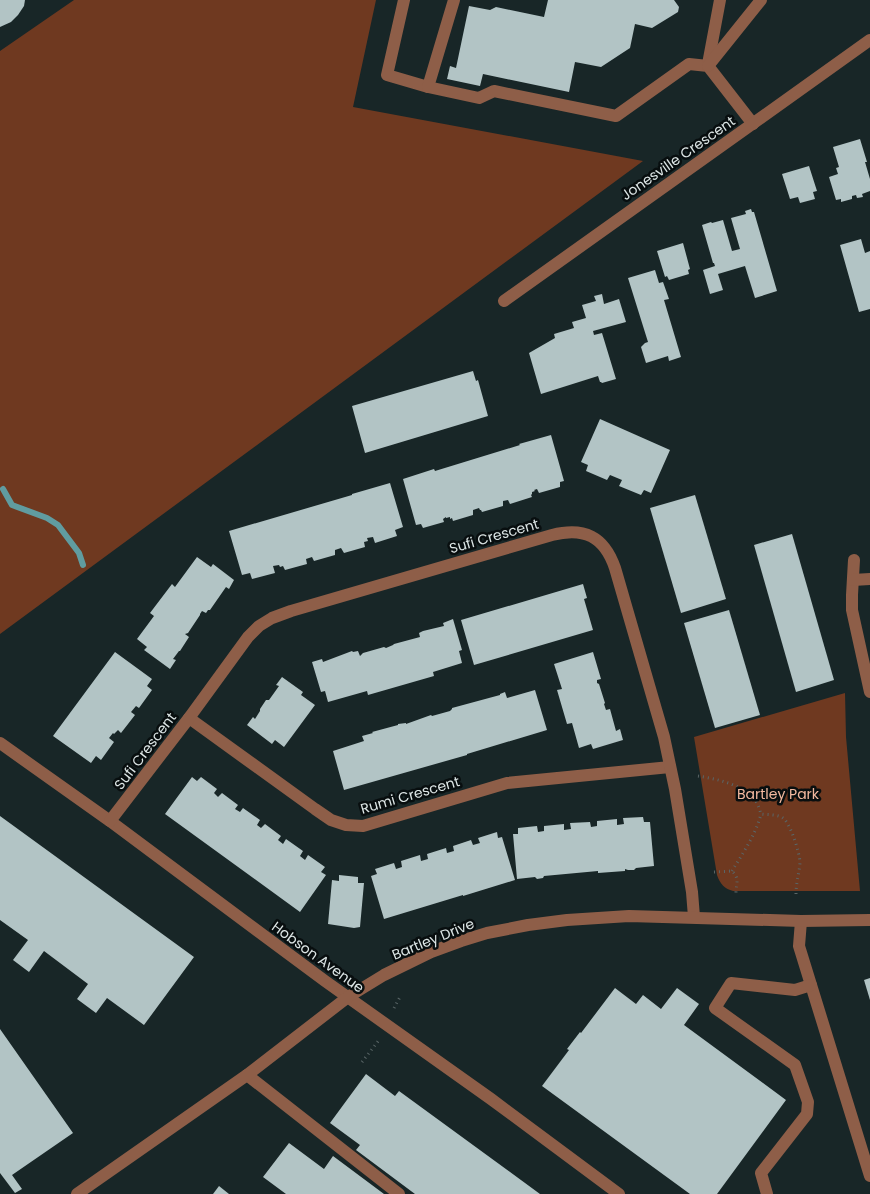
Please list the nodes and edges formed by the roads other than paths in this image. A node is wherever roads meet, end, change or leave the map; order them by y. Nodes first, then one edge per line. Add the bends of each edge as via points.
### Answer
1 (404, 0) edge
2 (454, 0) edge
3 (720, 0) edge
4 (762, 0) edge
5 (870, 40) edge
6 (708, 66) junction
7 (428, 87) junction
8 (753, 124) junction
9 (504, 301) dead end
10 (854, 560) dead end
11 (870, 579) edge
12 (853, 580) junction
13 (870, 692) edge
14 (189, 718) junction
15 (0, 743) edge
16 (670, 767) junction
17 (110, 821) junction
18 (694, 918) junction
19 (870, 920) edge
20 (801, 921) junction
21 (811, 985) junction
22 (348, 997) junction
23 (247, 1075) junction
24 (870, 1176) edge
25 (77, 1194) edge
26 (399, 1194) edge
27 (619, 1194) edge
28 (768, 1194) edge

1 - 7 street via 387,75
2 - 7 street
3 - 6 street
4 - 6 street
5 - 8 street, Jonesville Crescent
6 - 7 street via 689,64 616,116 494,91 479,98
6 - 8 street
8 - 9 street, Jonesville Crescent
10 - 12 street
11 - 12 street
12 - 13 street via 852,610
14 - 16 street, Rumi Crescent via 331,820 346,825 363,826 507,783
14 - 16 street, Sufi Crescent via 248,637 272,618 552,535 576,531 599,542 612,558
14 - 17 street, Sufi Crescent
15 - 17 street, Hobson Avenue
16 - 18 street, Sufi Crescent
17 - 22 street, Hobson Avenue
18 - 20 street, Bartley Drive
18 - 22 street, Bartley Drive via 629,916 566,920 487,933 432,952
19 - 20 street, Bartley Drive
20 - 21 street via 799,946
21 - 24 street
21 - 28 street via 795,990 731,984 715,1008 795,1065 808,1102 807,1114 761,1173
22 - 23 street, Bartley Drive
22 - 27 street, Hobson Avenue
23 - 25 street, Bartley Drive
23 - 26 street

